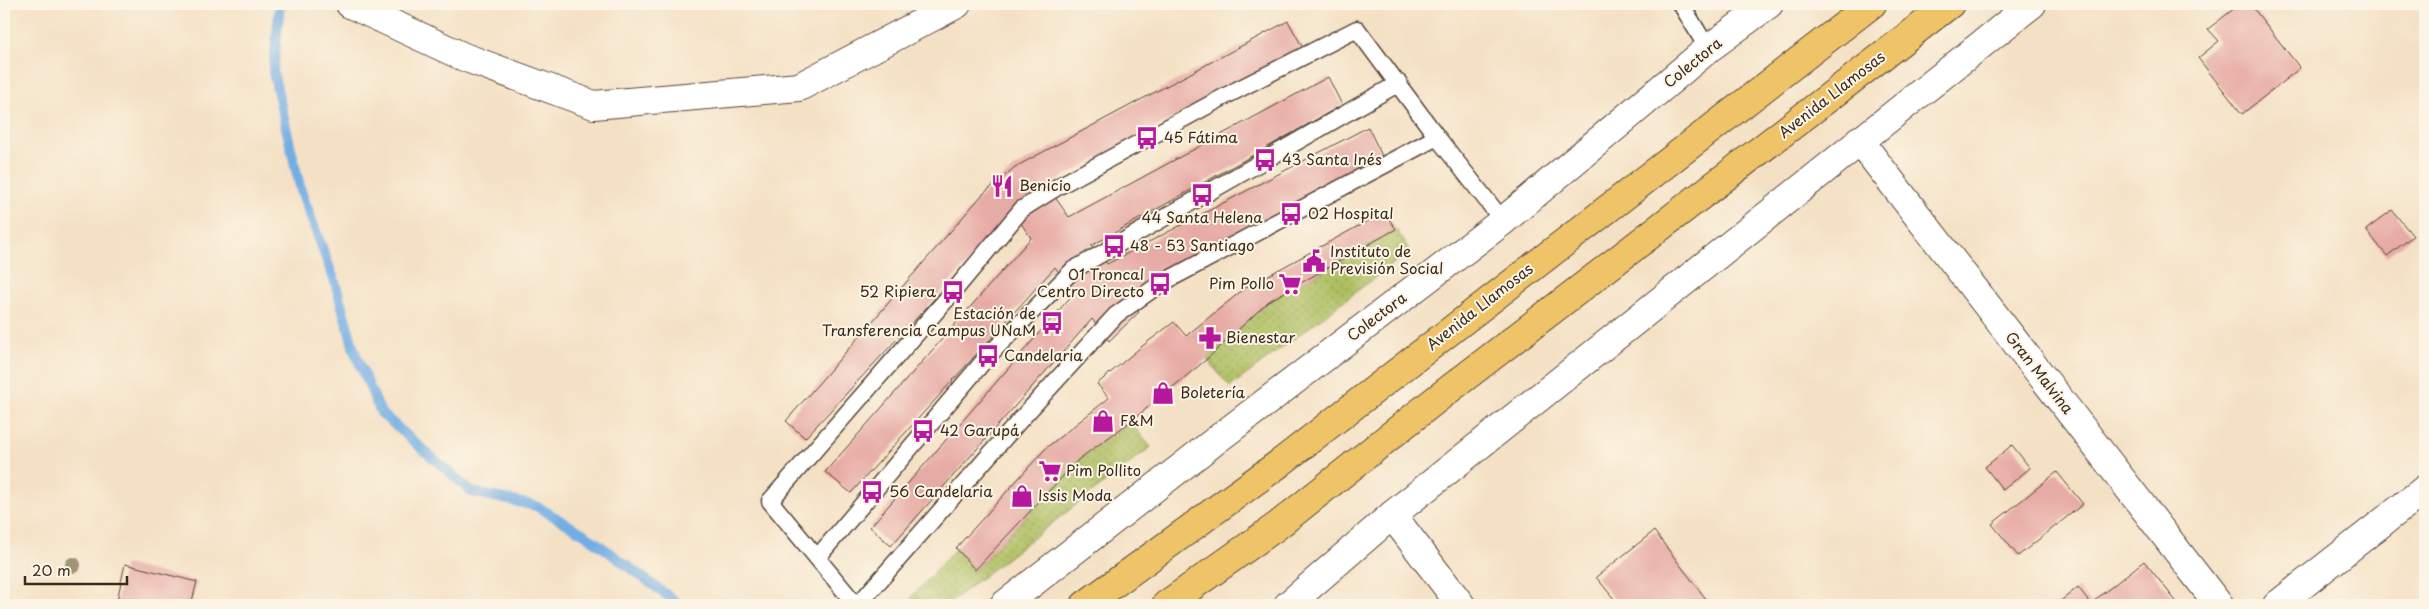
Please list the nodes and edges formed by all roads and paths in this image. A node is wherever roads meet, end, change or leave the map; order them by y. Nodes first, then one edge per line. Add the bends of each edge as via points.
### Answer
1 (350, 4) edge
2 (957, 4) edge
3 (1682, 4) edge
4 (1769, 4) edge
5 (1872, 4) edge
6 (1950, 4) edge
7 (2032, 4) edge
8 (1708, 49) junction
9 (1399, 84) junction
10 (1437, 137) junction
11 (1859, 140) junction
12 (1503, 221) junction
13 (2425, 489) edge
14 (1392, 515) junction
15 (817, 558) junction
16 (857, 605) edge
17 (1004, 605) edge
18 (1085, 605) edge
19 (1166, 605) edge
20 (1288, 605) edge
21 (1461, 605) edge
22 (2218, 605) edge
23 (2277, 605) edge

1 - 2 street via 464,57 594,104 799,87
3 - 8 lane
4 - 8 street, Colectora
5 - 18 highway, Avenida Llamosas via 1280,463
6 - 19 highway, Avenida Llamosas via 1438,398 1278,526
7 - 11 street
8 - 12 street, Colectora
9 - 10 lane
9 - 15 lane via 1073,270 988,356
9 - 15 lane via 1357,29 1198,110 1022,209 954,292 770,501
10 - 12 lane
10 - 16 lane via 1160,284 1116,315
11 - 14 street
11 - 22 street, Gran Malvina
12 - 17 street, Colectora
13 - 23 street
14 - 20 street
14 - 21 street
15 - 16 lane

